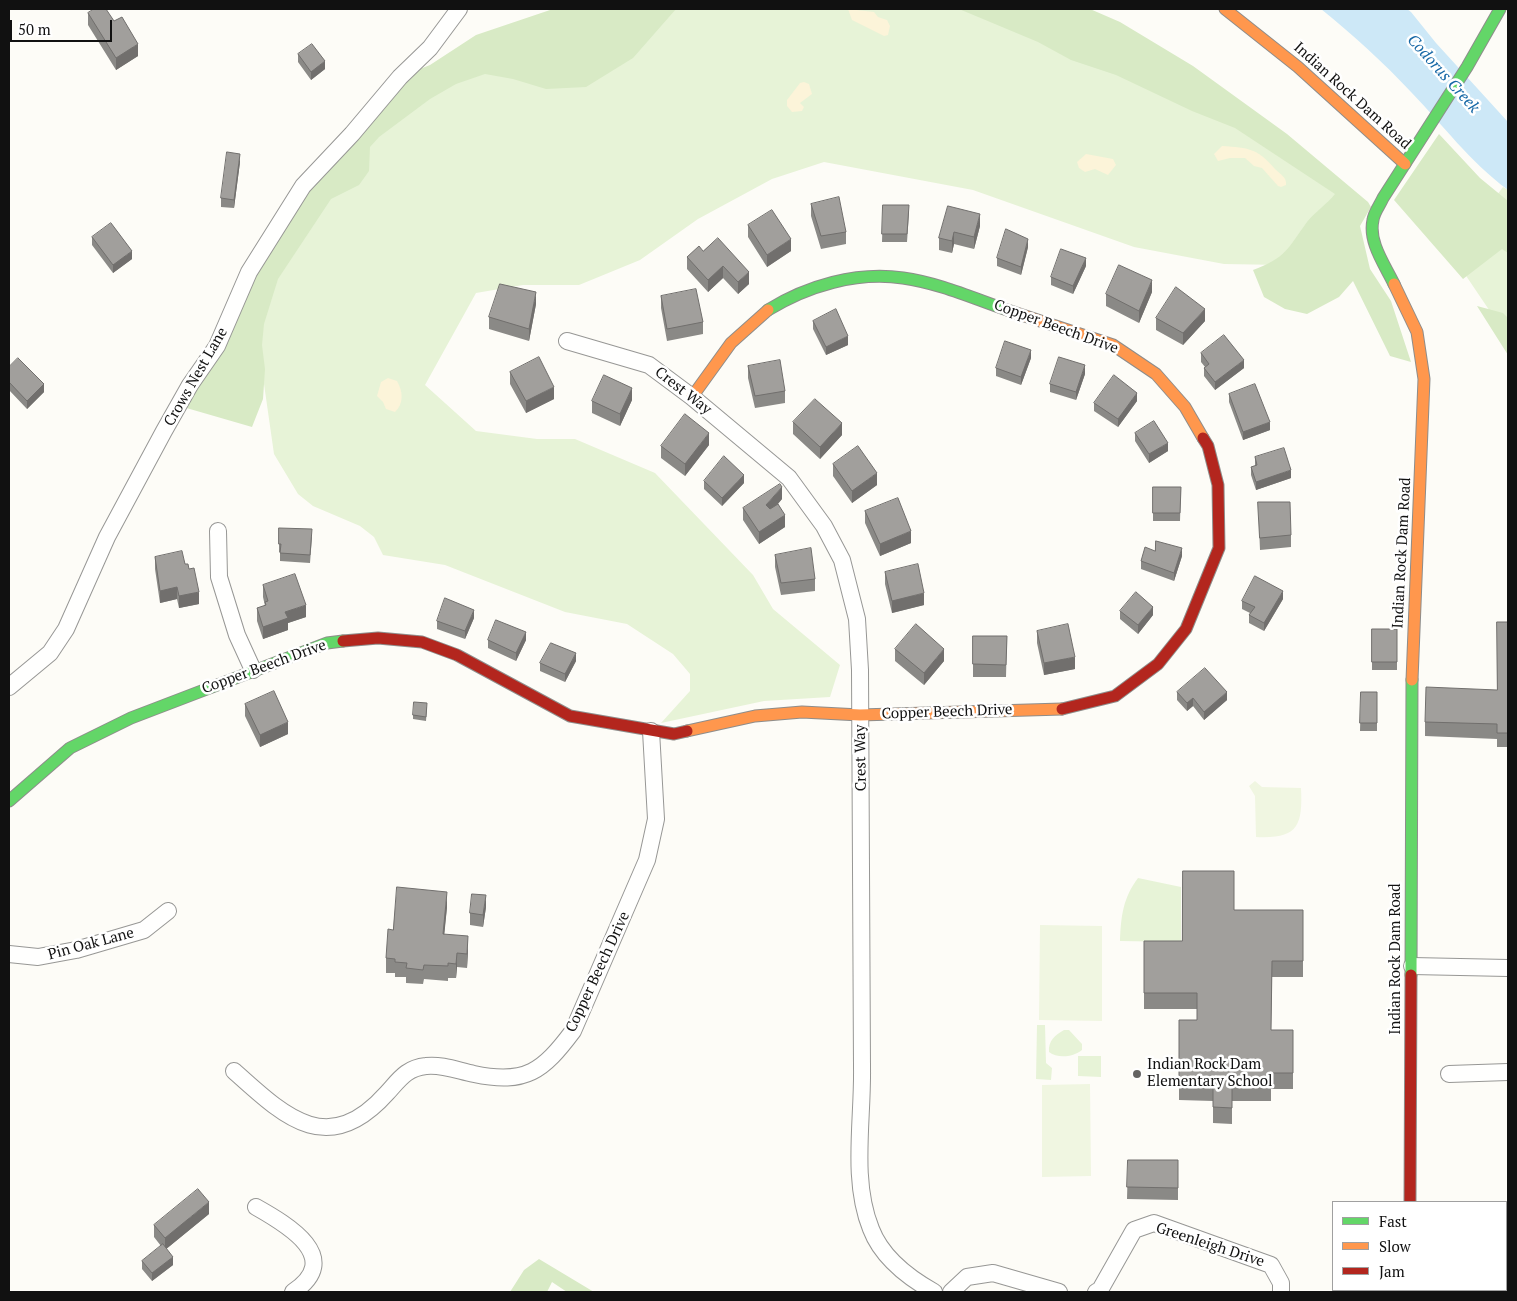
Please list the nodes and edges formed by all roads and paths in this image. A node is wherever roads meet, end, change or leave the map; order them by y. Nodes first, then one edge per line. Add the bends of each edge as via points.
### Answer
1 (459, 9) edge
2 (1225, 9) edge
3 (1500, 9) edge
4 (1405, 164) junction
5 (567, 341) dead end
6 (692, 397) junction
7 (218, 531) dead end
8 (253, 670) junction
9 (9, 687) edge
10 (860, 715) junction
11 (651, 731) junction
12 (9, 801) edge
13 (168, 911) dead end
14 (9, 954) edge
15 (1412, 966) junction
16 (1508, 968) edge
17 (234, 1071) dead end
18 (1508, 1072) edge
19 (1448, 1074) dead end
20 (1410, 1201) edge
21 (256, 1208) dead end
22 (293, 1292) edge
23 (934, 1292) edge
24 (951, 1292) edge
25 (1059, 1292) edge
26 (1096, 1292) edge
27 (1281, 1292) edge

1 - 9 street, Crows Nest Lane via 430,48 303,186 249,272 217,346 190,385 107,538 66,629 50,653
2 - 4 street, Indian Rock Dam Road via 1298,67
3 - 4 street
4 - 15 street, Indian Rock Dam Road via 1383,198 1373,218 1372,228 1377,250 1417,332 1424,379 1412,662
5 - 6 street, Crest Way via 649,365
6 - 10 street, Crest Way via 789,478 824,526 842,560 857,619
6 - 10 street, Copper Beech Drive via 731,343 769,309 799,292 829,282 903,278 1113,345 1156,374 1197,424 1208,446 1218,485 1219,548 1186,630 1158,664 1115,696 1056,710
7 - 8 street via 220,577 237,635
8 - 11 street, Copper Beech Drive via 327,643 378,638 422,642 457,656 570,716
8 - 12 street, Copper Beech Drive via 131,718 70,748
10 - 11 street, Copper Beech Drive via 802,712 755,716 674,734
10 - 23 street, Crest Way via 860,1179 871,1230 887,1256
11 - 17 street, Copper Beech Drive via 656,819 648,860 573,1030 544,1064 530,1074 509,1079 427,1066 412,1069 401,1076 364,1116 332,1127 311,1126 284,1115
13 - 14 street, Pin Oak Lane via 144,930 76,950 38,957
15 - 16 street
15 - 20 street, Indian Rock Dam Road
18 - 19 street
21 - 22 street via 284,1223 306,1241 314,1258 312,1274
24 - 25 street via 967,1277 992,1274
26 - 27 street, Greenleigh Drive via 1134,1230 1154,1223 1271,1265 1281,1283

